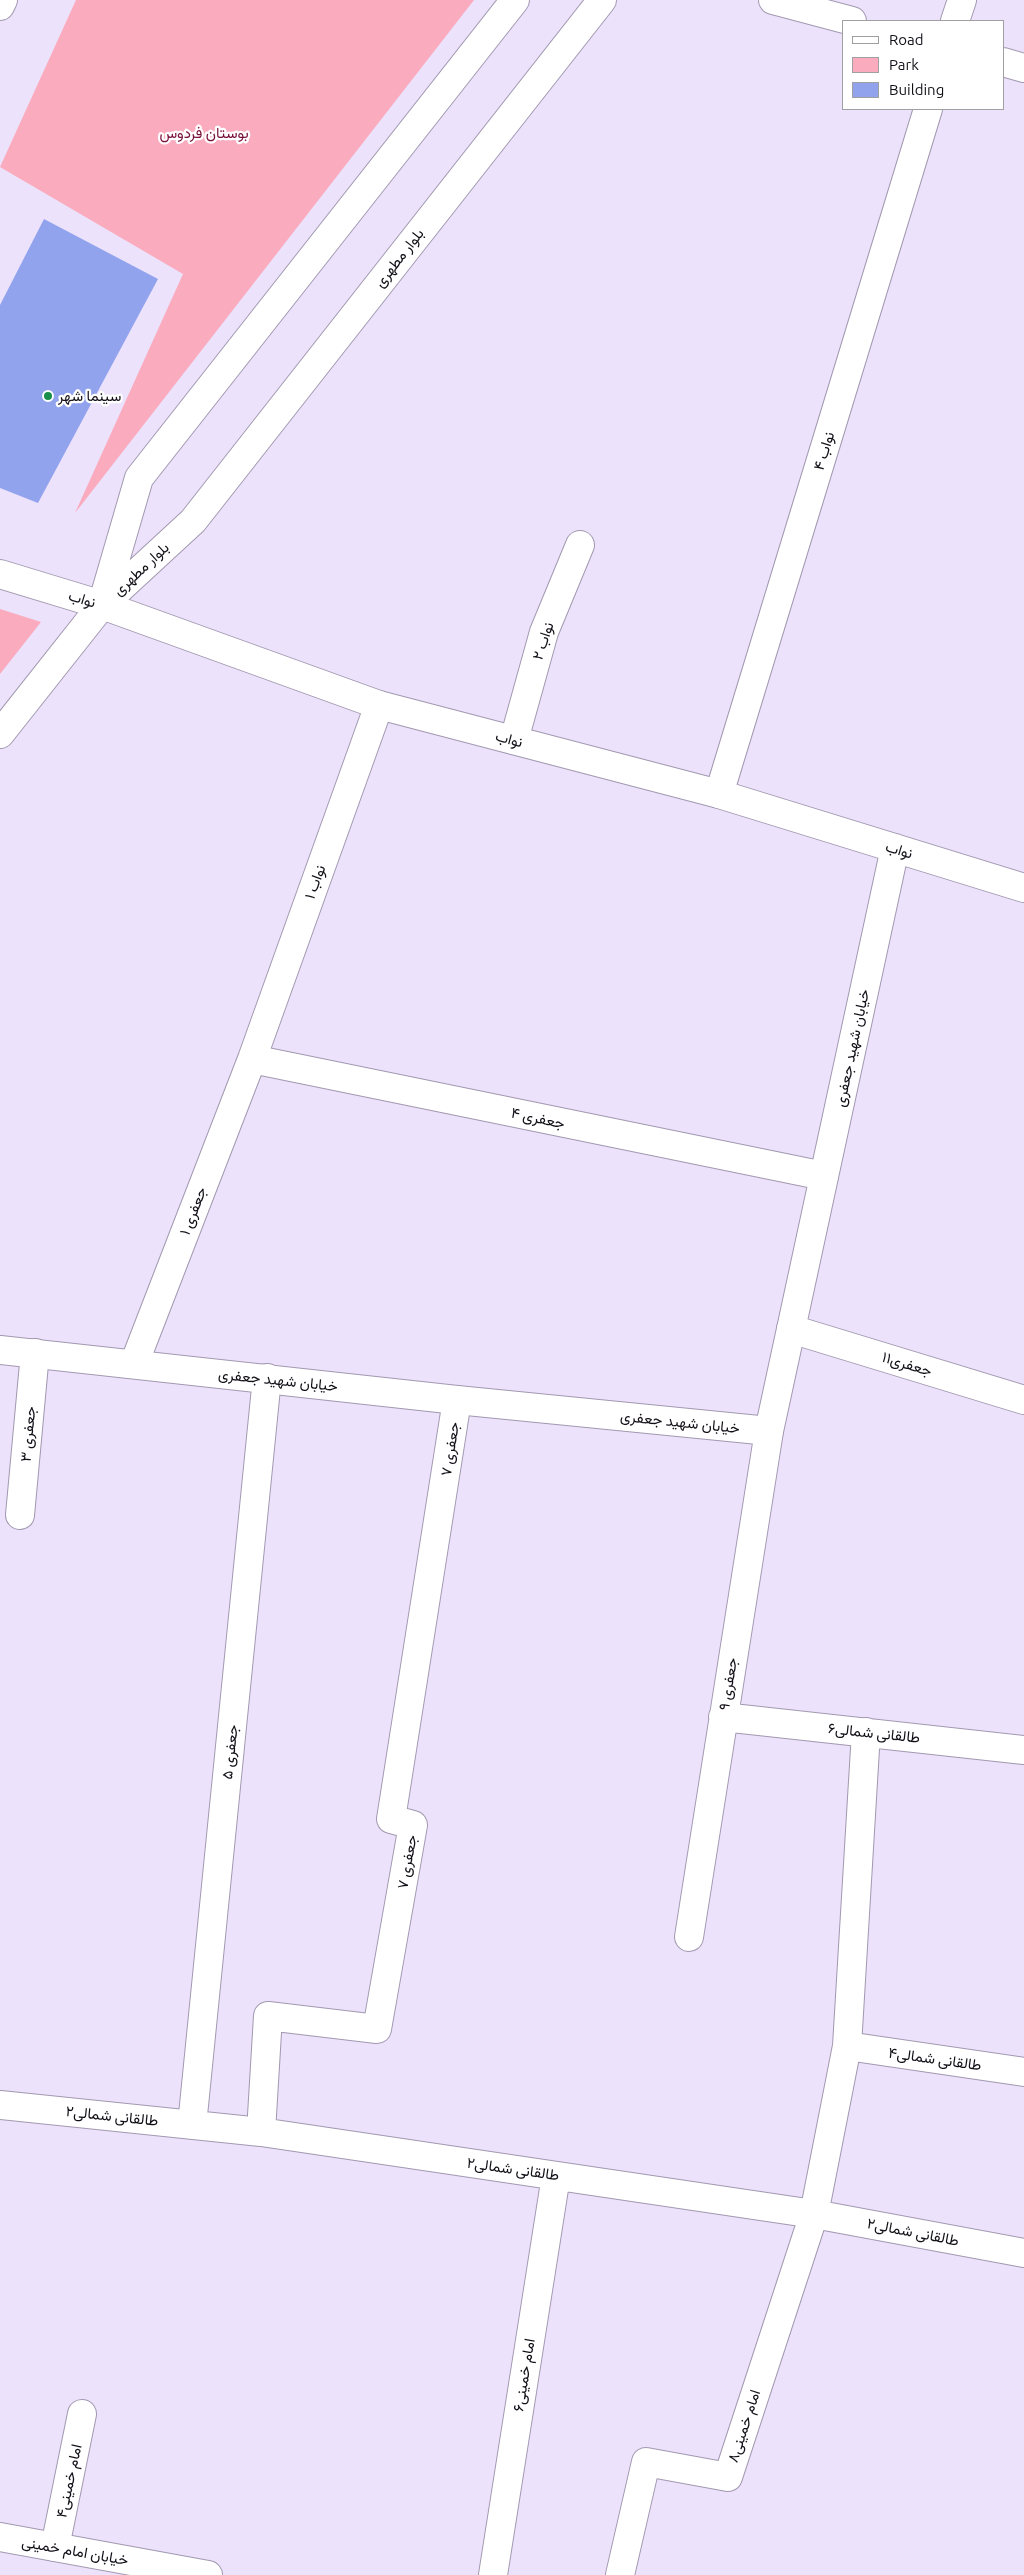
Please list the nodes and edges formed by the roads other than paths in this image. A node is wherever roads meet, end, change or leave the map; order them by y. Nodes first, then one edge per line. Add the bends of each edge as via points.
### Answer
1 (3, 0) edge
2 (515, 0) edge
3 (602, 0) edge
4 (773, 0) edge
5 (962, 0) edge
6 (0, 6) edge
7 (848, 20) edge
8 (955, 20) edge
9 (1004, 62) edge
10 (1024, 68) edge
11 (928, 110) edge
12 (580, 545) dead end
13 (0, 574) edge
14 (102, 605) junction
15 (379, 705) junction
16 (0, 734) edge
17 (514, 740) junction
18 (719, 794) junction
19 (895, 848) junction
20 (1024, 888) edge
21 (252, 1059) junction
22 (824, 1176) junction
23 (791, 1329) junction
24 (0, 1350) edge
25 (35, 1353) junction
26 (134, 1364) junction
27 (268, 1378) junction
28 (458, 1400) junction
29 (1024, 1400) edge
30 (768, 1431) junction
31 (20, 1515) dead end
32 (723, 1717) junction
33 (866, 1732) junction
34 (1024, 1750) edge
35 (689, 1937) dead end
36 (847, 2046) junction
37 (1024, 2072) edge
38 (0, 2105) edge
39 (192, 2125) junction
40 (261, 2132) junction
41 (556, 2176) junction
42 (814, 2214) junction
43 (1024, 2253) edge
44 (82, 2414) dead end
45 (0, 2537) edge
46 (55, 2547) junction
47 (208, 2575) edge
48 (493, 2575) edge
49 (620, 2575) edge

1 - 6 street
2 - 14 street, بلوار مطهری via 139,478
3 - 14 street, بلوار مطهری via 193,521
4 - 7 street
5 - 8 street
9 - 10 street
11 - 18 street, نواب ۴
12 - 17 street, نواب ۲ via 544,632
13 - 14 street, نواب
14 - 15 street, نواب
14 - 16 street
15 - 17 street, نواب
15 - 21 street, نواب ۱
17 - 18 street, نواب
18 - 19 street, نواب
19 - 20 street, نواب
19 - 22 street, خیابان شهید جعفری
21 - 22 street, جعفری ۴
21 - 26 street, جعفری ۱
22 - 23 street, خیابان شهید جعفری
23 - 29 street, جعفری۱۱
23 - 30 street, خیابان شهید جعفری
24 - 25 street, خیابان شهید جعفری
25 - 26 street, خیابان شهید جعفری
25 - 31 street, جعفری ۳
26 - 27 street, خیابان شهید جعفری
27 - 28 street, خیابان شهید جعفری
27 - 39 street, جعفری ۵
28 - 30 street, خیابان شهید جعفری
28 - 40 street, جعفری ۷ via 391,1819 413,1825 377,2028 268,2016
30 - 32 street, جعفری ۹
32 - 33 street, طالقانی شمالی۶
32 - 35 street, جعفری ۹
33 - 34 street, طالقانی شمالی۶
33 - 36 street
36 - 37 street, طالقانی شمالی۴
36 - 42 street
38 - 39 street, طالقانی شمالی۲
39 - 40 street, طالقانی شمالی۲
40 - 41 street, طالقانی شمالی۲
41 - 42 street, طالقانی شمالی۲
41 - 48 street, امام خمینی۶
42 - 43 street, طالقانی شمالی۲
42 - 49 street, امام خمینی۸ via 728,2477 646,2462
44 - 46 street, امام خمینی۴
45 - 46 street, خیابان امام خمینی
46 - 47 street, خیابان امام خمینی

